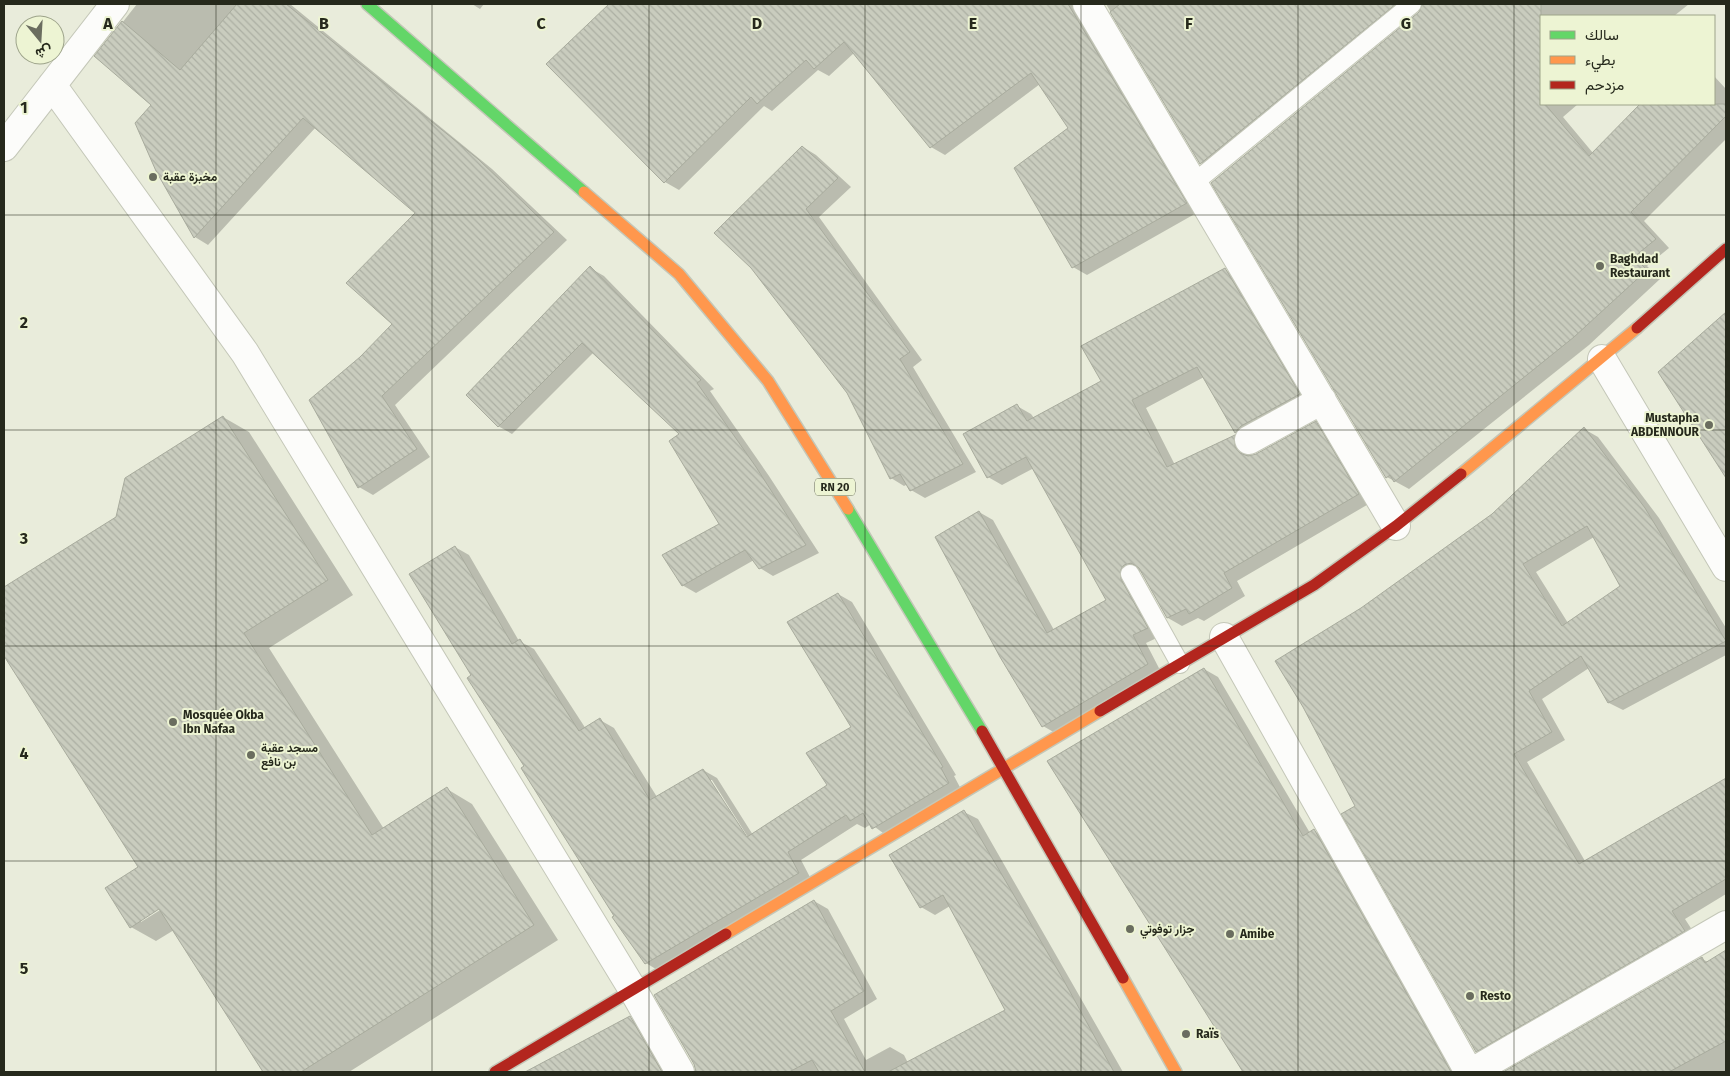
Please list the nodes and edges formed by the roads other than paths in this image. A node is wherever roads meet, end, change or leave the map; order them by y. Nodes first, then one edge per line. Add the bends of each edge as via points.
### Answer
1 (115, 4) edge
2 (367, 4) edge
3 (1412, 4) edge
4 (1093, 6) edge
5 (52, 86) junction
6 (4, 147) edge
7 (1195, 182) junction
8 (1726, 249) edge
9 (1602, 359) junction
10 (1322, 400) junction
11 (1249, 440) dead end
12 (1396, 526) junction
13 (1726, 567) edge
14 (1130, 574) dead end
15 (1224, 637) junction
16 (1180, 664) junction
17 (1004, 768) junction
18 (1726, 925) edge
19 (633, 990) junction
20 (495, 1072) edge
21 (680, 1072) edge
22 (1176, 1072) edge
23 (1470, 1072) edge

1 - 5 street
2 - 17 street, RN 20 via 679,274 692,289 768,381
3 - 7 lane
4 - 7 street
5 - 6 street
5 - 19 street via 245,354
7 - 10 street
8 - 9 street
9 - 12 street
9 - 13 street
10 - 11 street
10 - 12 street
12 - 15 street via 1314,585
14 - 16 lane
15 - 16 street
15 - 23 street
16 - 17 street
17 - 19 street
17 - 22 street, RN 20
18 - 23 street
19 - 20 street
19 - 21 street

